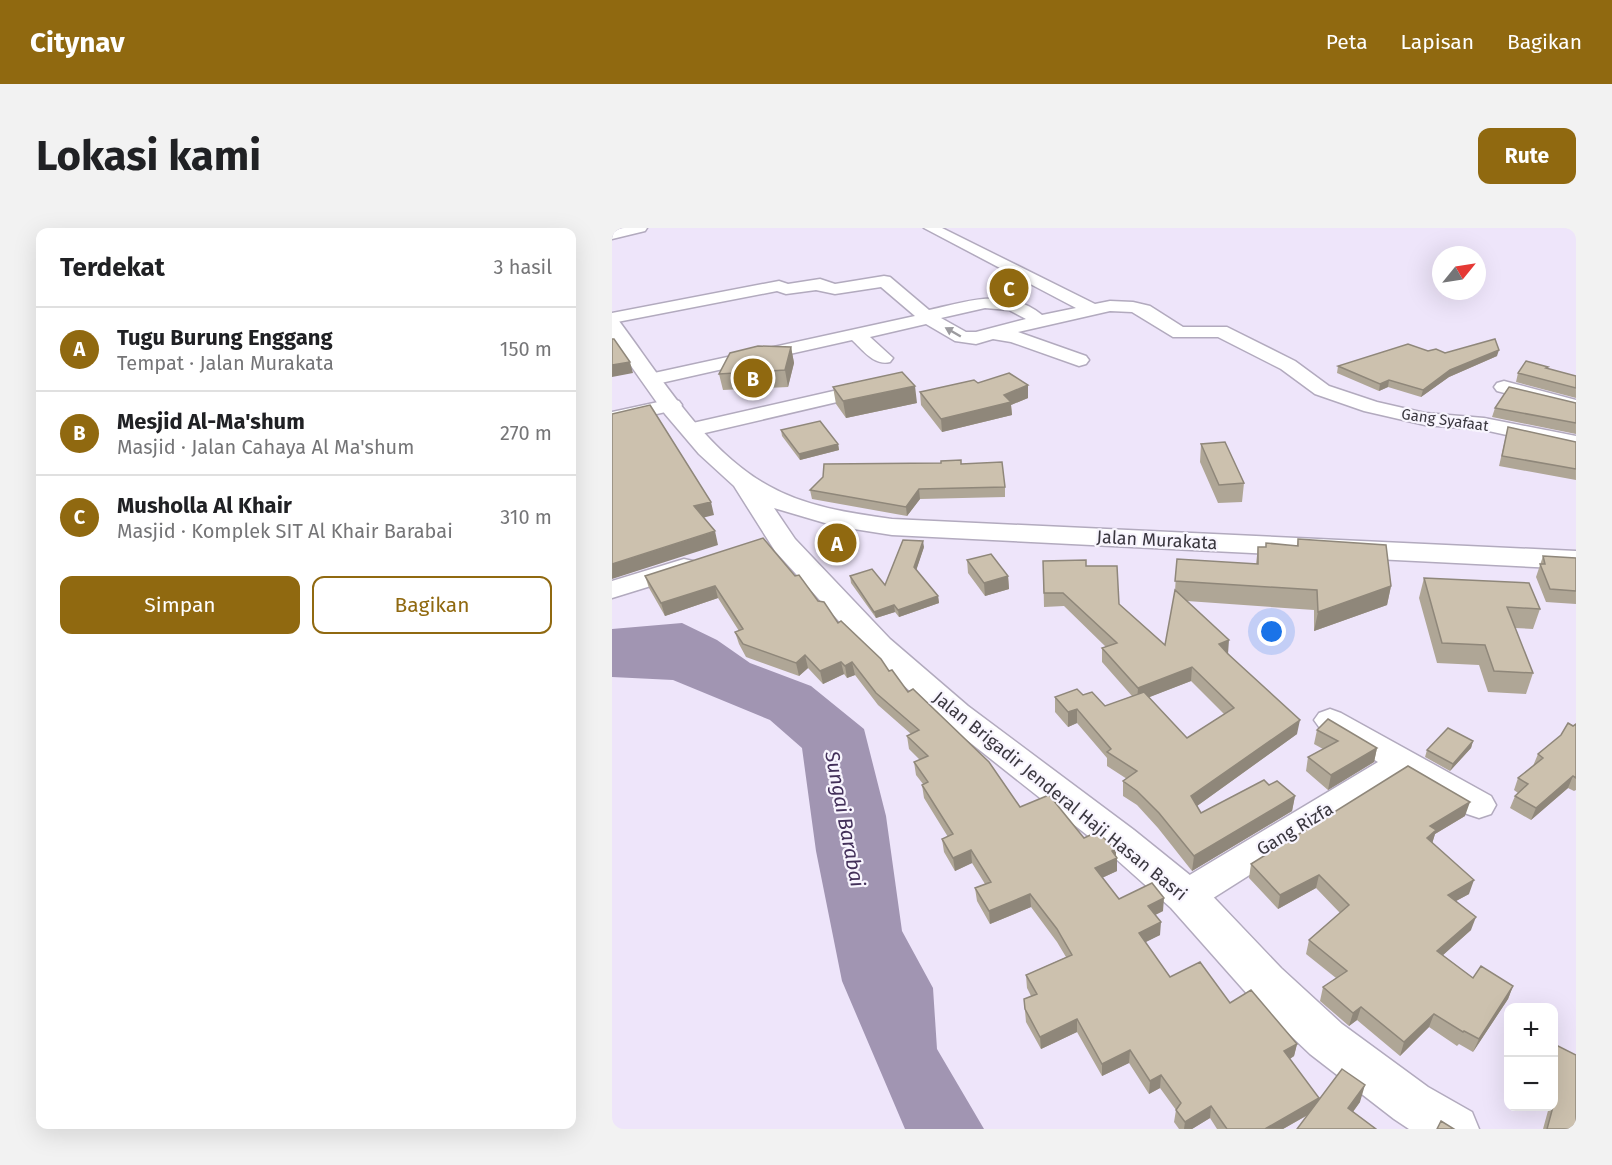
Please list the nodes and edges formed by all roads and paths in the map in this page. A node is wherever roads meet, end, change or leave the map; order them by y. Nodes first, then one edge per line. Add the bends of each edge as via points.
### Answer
1 (640, 228) edge
2 (969, 228) edge
3 (937, 231) edge
4 (612, 235) edge
5 (1091, 309) junction
6 (927, 317) junction
7 (612, 318) edge
8 (1039, 321) junction
9 (612, 325) edge
10 (856, 334) junction
11 (992, 334) junction
12 (883, 358) dead end
13 (1079, 360) dead end
14 (652, 379) junction
15 (889, 384) edge
16 (1504, 387) dead end
17 (672, 405) junction
18 (1576, 406) edge
19 (612, 418) edge
20 (692, 430) junction
21 (1576, 443) edge
22 (746, 484) junction
23 (842, 520) junction
24 (773, 542) junction
25 (712, 558) edge
26 (1576, 560) edge
27 (612, 590) edge
28 (1330, 720) edge
29 (1404, 762) junction
30 (1479, 805) dead end
31 (1186, 896) junction
32 (1454, 1129) edge

1 - 4 street
2 - 3 street
3 - 5 street
5 - 8 street, Gang Syafaat
5 - 21 street, Gang Syafaat via 1133,307 1179,333 1221,331 1256,346 1322,390 1371,407
6 - 7 street via 884,281 835,289 820,284 786,290 779,286
6 - 8 street via 998,301 1010,302
6 - 10 street
11 -> 6 street via 962,338
8 - 11 street, Gang Syafaat
9 - 14 main road
10 - 12 street
10 - 14 street
11 - 13 street
14 - 17 main road
15 - 20 street
16 - 18 street
17 - 19 street
17 - 20 main road
20 - 22 main road
22 - 23 main road, Jalan Murakata
22 - 24 main road, Jalan Brigadir Jenderal Haji Hasan Basri
23 - 24 main road
23 - 26 main road, Jalan Murakata via 892,527
24 - 31 main road, Jalan Brigadir Jenderal Haji Hasan Basri via 879,646 956,714
25 - 27 street
28 - 29 street
29 - 30 street
29 - 31 street, Gang Rizfa
31 - 32 main road, Jalan Brigadir Jenderal Haji Hasan Basri via 1326,1039 1411,1103

